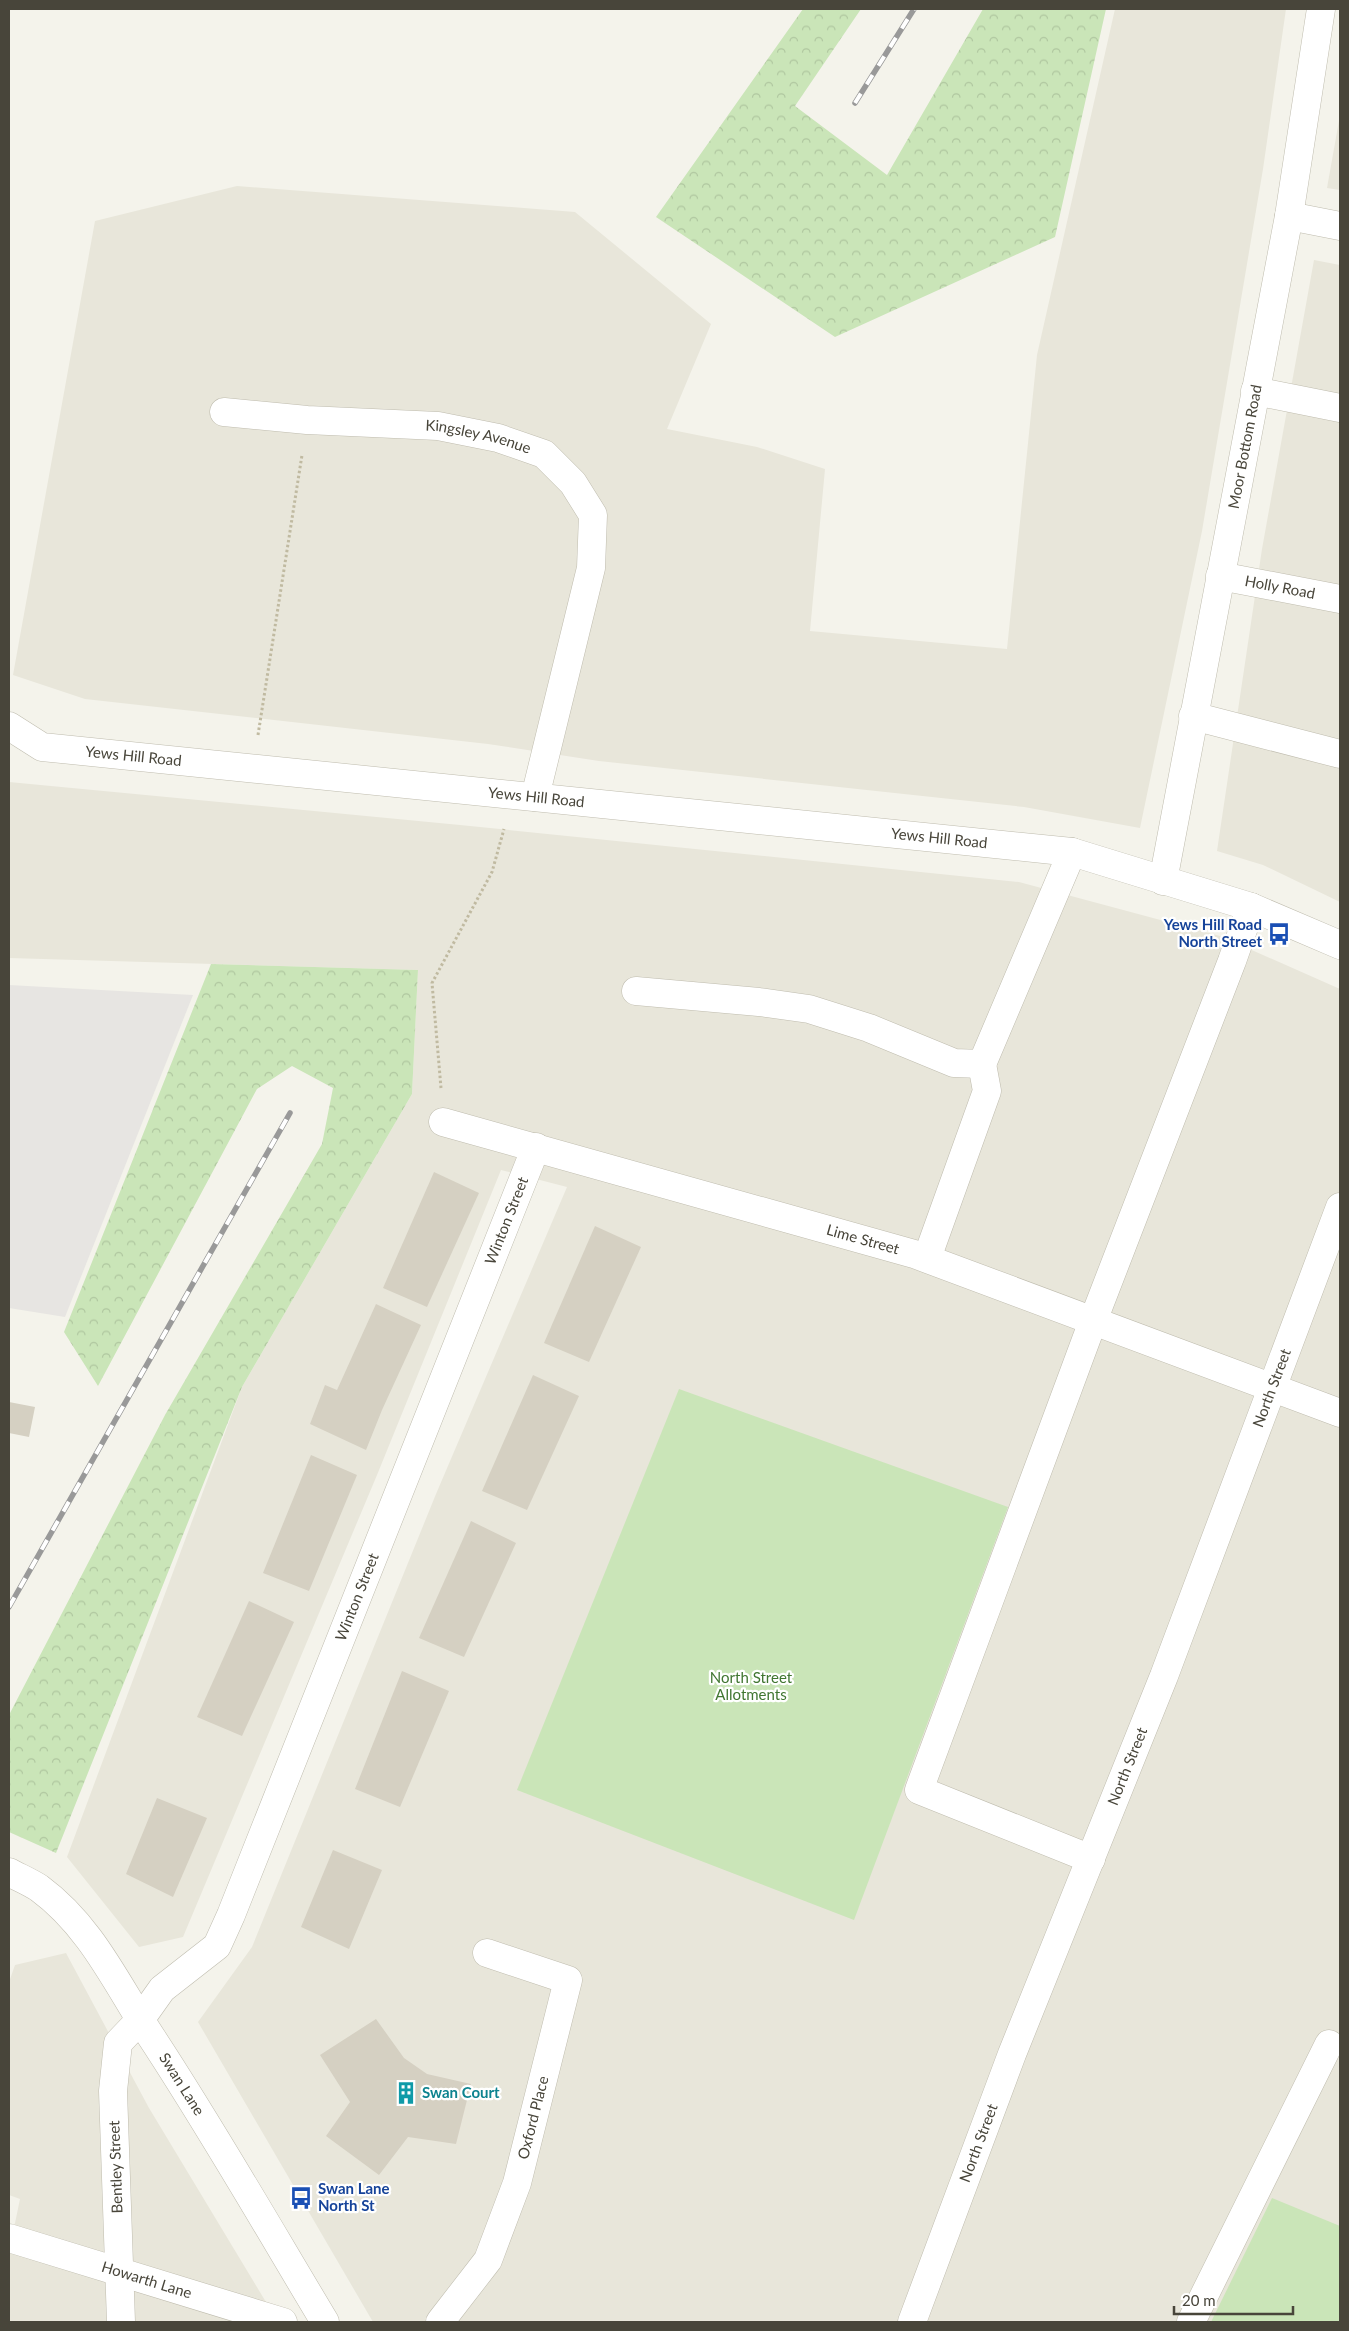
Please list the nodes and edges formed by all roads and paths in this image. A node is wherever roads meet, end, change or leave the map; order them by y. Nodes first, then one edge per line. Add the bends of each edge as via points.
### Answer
1 (1321, 9) edge
2 (1289, 216) junction
3 (1340, 226) edge
4 (1255, 391) junction
5 (1340, 408) edge
6 (224, 412) dead end
7 (307, 420) junction
8 (1220, 576) junction
9 (1340, 599) edge
10 (1193, 716) junction
11 (9, 726) edge
12 (42, 748) junction
13 (9, 749) edge
14 (1340, 754) edge
15 (255, 769) junction
16 (524, 796) junction
17 (1072, 852) junction
18 (1163, 881) junction
19 (1251, 907) junction
20 (1340, 945) edge
21 (636, 991) dead end
22 (982, 1064) junction
23 (444, 1122) joint
24 (536, 1147) junction
25 (1340, 1207) edge
26 (927, 1258) junction
27 (1093, 1321) junction
28 (1274, 1387) junction
29 (1340, 1413) edge
30 (1091, 1859) junction
31 (9, 1872) edge
32 (487, 1953) dead end
33 (140, 2020) junction
34 (1329, 2044) dead end
35 (9, 2238) edge
36 (120, 2270) junction
37 (121, 2322) edge
38 (283, 2322) edge
39 (325, 2322) edge
40 (440, 2322) edge
41 (912, 2322) edge
42 (1192, 2322) edge

1 - 2 street, Moor Bottom Road
2 - 3 street
2 - 4 street, Moor Bottom Road
4 - 5 street
4 - 8 street, Moor Bottom Road
6 - 7 street, Kingsley Avenue
7 - 15 path
7 - 16 street, Kingsley Avenue via 438,426 498,438 544,454 574,483 593,515 592,568
8 - 9 street, Holly Road
8 - 10 street, Moor Bottom Road
10 - 14 street
10 - 18 street, Moor Bottom Road
11 - 12 street, Yews Hill Road
12 - 13 street
12 - 15 street, Yews Hill Road
15 - 16 street, Yews Hill Road
16 - 17 street, Yews Hill Road
16 - 23 path via 492,872 432,983
17 - 18 street, Yews Hill Road
17 - 22 street
18 - 19 street, Yews Hill Road
19 - 20 street, Yews Hill Road
19 - 27 street
21 - 22 street via 809,1009 869,1028 954,1063
22 - 26 street via 987,1091
23 - 24 street, Lime Street
24 - 26 street, Lime Street
24 - 33 street, Winton Street via 232,1915 217,1946 162,1989
25 - 28 street, North Street
26 - 27 street, Lime Street
27 - 28 street, Lime Street
27 - 30 street via 919,1790
28 - 29 street, Lime Street
28 - 30 street, North Street
30 - 41 street, North Street via 1012,2054
31 - 33 street, Swan Lane via 38,1888 80,1926 103,1956
32 - 40 street, Oxford Place via 568,1980 517,2183 488,2260
33 - 36 street, Bentley Street via 118,2044 113,2091
33 - 39 street, Swan Lane via 199,2109
34 - 42 street
35 - 36 street, Howarth Lane
36 - 37 street, Bentley Street
36 - 38 street, Howarth Lane

